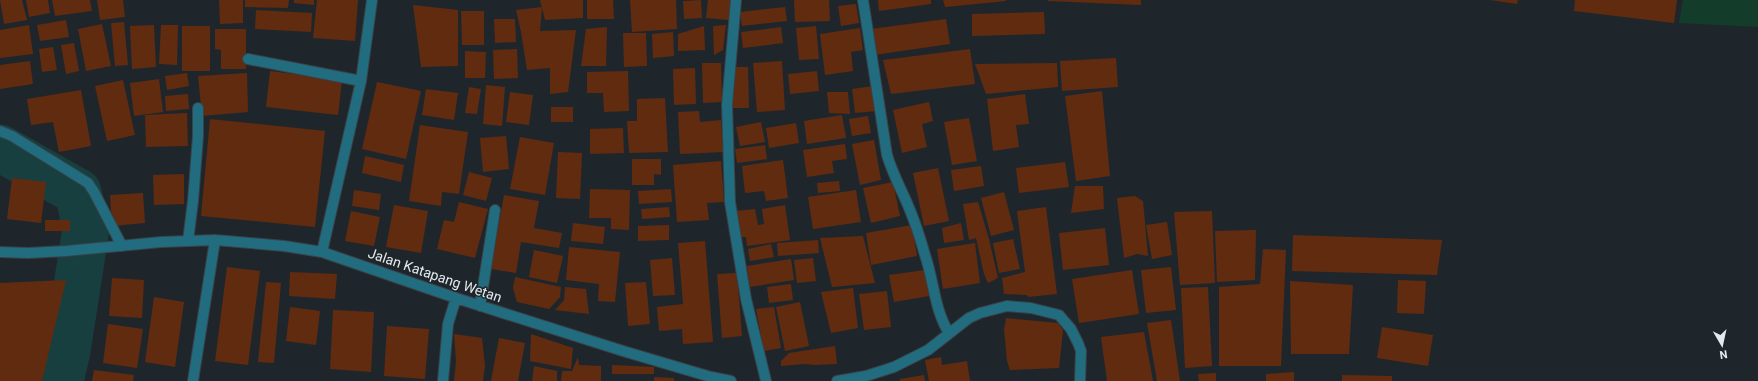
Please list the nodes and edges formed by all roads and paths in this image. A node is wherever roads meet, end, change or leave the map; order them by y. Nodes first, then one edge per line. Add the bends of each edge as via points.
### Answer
1 (372, 0) edge
2 (736, 0) edge
3 (862, 0) edge
4 (248, 59) dead end
5 (361, 81) junction
6 (198, 108) dead end
7 (0, 131) edge
8 (495, 210) dead end
9 (215, 240) junction
10 (188, 241) junction
11 (122, 246) junction
12 (0, 252) edge
13 (322, 252) junction
14 (456, 298) junction
15 (480, 306) junction
16 (949, 333) junction
17 (879, 377) edge
18 (193, 381) edge
19 (443, 381) edge
20 (732, 381) edge
21 (766, 381) edge
22 (837, 381) edge
23 (1080, 381) edge

1 - 5 street
2 - 21 street via 727,105 730,202 746,299
3 - 16 street via 887,155 908,204 928,262 941,320
4 - 5 street
5 - 13 street
6 - 10 street via 198,136
7 - 11 street via 88,184
8 - 15 street
9 - 10 street, Jalan Katapang Wetan
9 - 13 street, Jalan Katapang Wetan
9 - 18 street
10 - 11 street, Jalan Katapang Wetan
11 - 12 street, Jalan Katapang Wetan via 28,253
13 - 14 street, Jalan Katapang Wetan
14 - 15 street, Jalan Katapang Wetan
14 - 19 street via 448,324
15 - 20 street, Jalan Katapang Wetan via 630,353
16 - 17 street via 928,350
16 - 23 street via 969,318 1007,306 1031,308 1059,315 1071,329 1081,351
17 - 22 street

